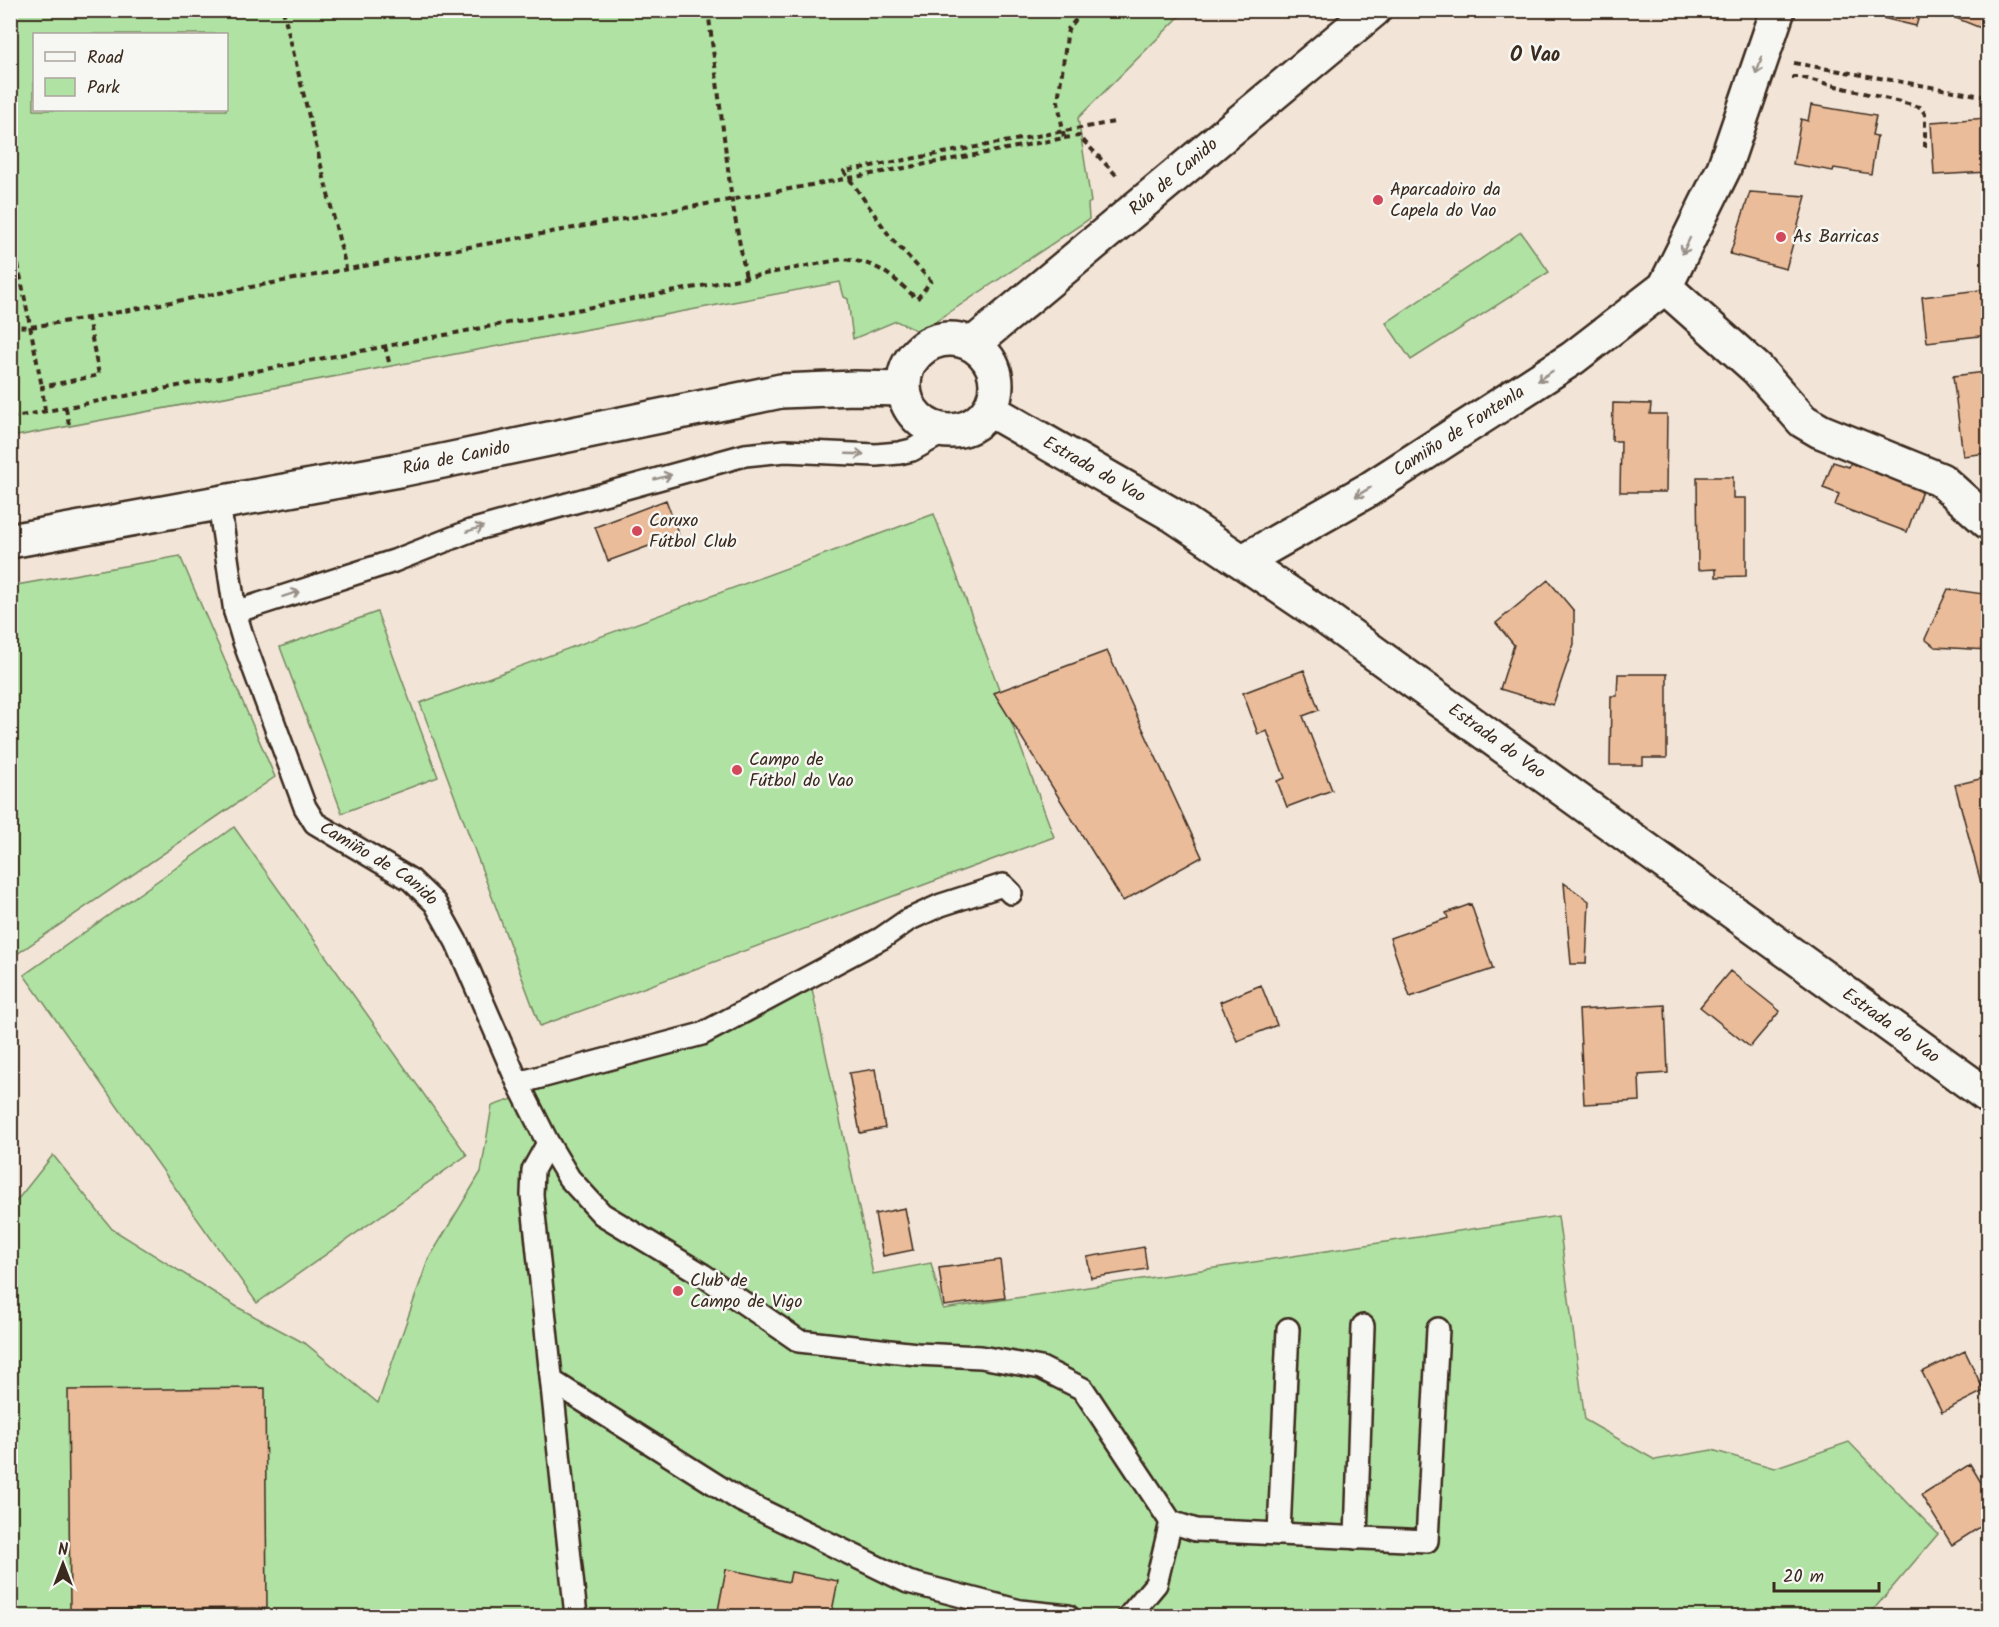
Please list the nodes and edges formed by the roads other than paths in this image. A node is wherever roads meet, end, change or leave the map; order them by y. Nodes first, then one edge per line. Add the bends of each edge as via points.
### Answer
1 (1374, 10) edge
2 (1778, 10) edge
3 (1665, 287) junction
4 (973, 344) junction
5 (904, 388) junction
6 (990, 410) junction
7 (946, 431) junction
8 (219, 503) junction
9 (1989, 522) edge
10 (10, 541) edge
11 (1243, 561) junction
12 (236, 612) junction
13 (1011, 893) dead end
14 (518, 1083) junction
15 (1989, 1096) edge
16 (548, 1143) junction
17 (1363, 1326) dead end
18 (1288, 1329) dead end
19 (1438, 1329) dead end
20 (552, 1381) junction
21 (1171, 1522) junction
22 (1279, 1533) junction
23 (1356, 1538) junction
24 (576, 1617) edge
25 (1068, 1617) edge
26 (1129, 1617) edge

1 - 4 street, Rúa de Canido
2 -> 3 street, Camiño de Fontenla via 1724,168
3 - 9 street via 1757,369 1803,421 1941,480
3 -> 11 street, Camiño de Fontenla via 1573,358 1368,490
4 - 5 street via 947,338 921,348 905,373
4 - 6 street via 994,366 996,396
5 - 7 street via 917,418
5 - 8 street, Rúa de Canido via 781,392
6 - 7 street via 963,430
6 - 11 street, Estrada do Vao via 1173,515
12 -> 7 lane via 394,561 470,531 746,454 899,453
8 - 10 street, Rúa de Canido
8 - 12 lane, Camiño de Canido
11 - 15 street, Estrada do Vao
12 - 14 lane, Camiño de Canido via 305,807 315,823 411,880 435,903 457,943
13 - 14 lane via 1003,885 940,905 702,1034
14 - 16 lane, Camiño de Canido
16 - 20 lane via 533,1170 532,1195
16 - 21 lane, Camiño de Canido via 569,1179 602,1214 703,1275 799,1341 981,1357 1041,1368 1083,1389
17 - 23 lane
18 - 22 lane
19 - 23 lane via 1427,1541
20 - 24 lane
20 - 25 lane via 740,1500 908,1582 1020,1611
21 - 22 lane via 1196,1530
21 - 26 lane via 1156,1584
22 - 23 lane

